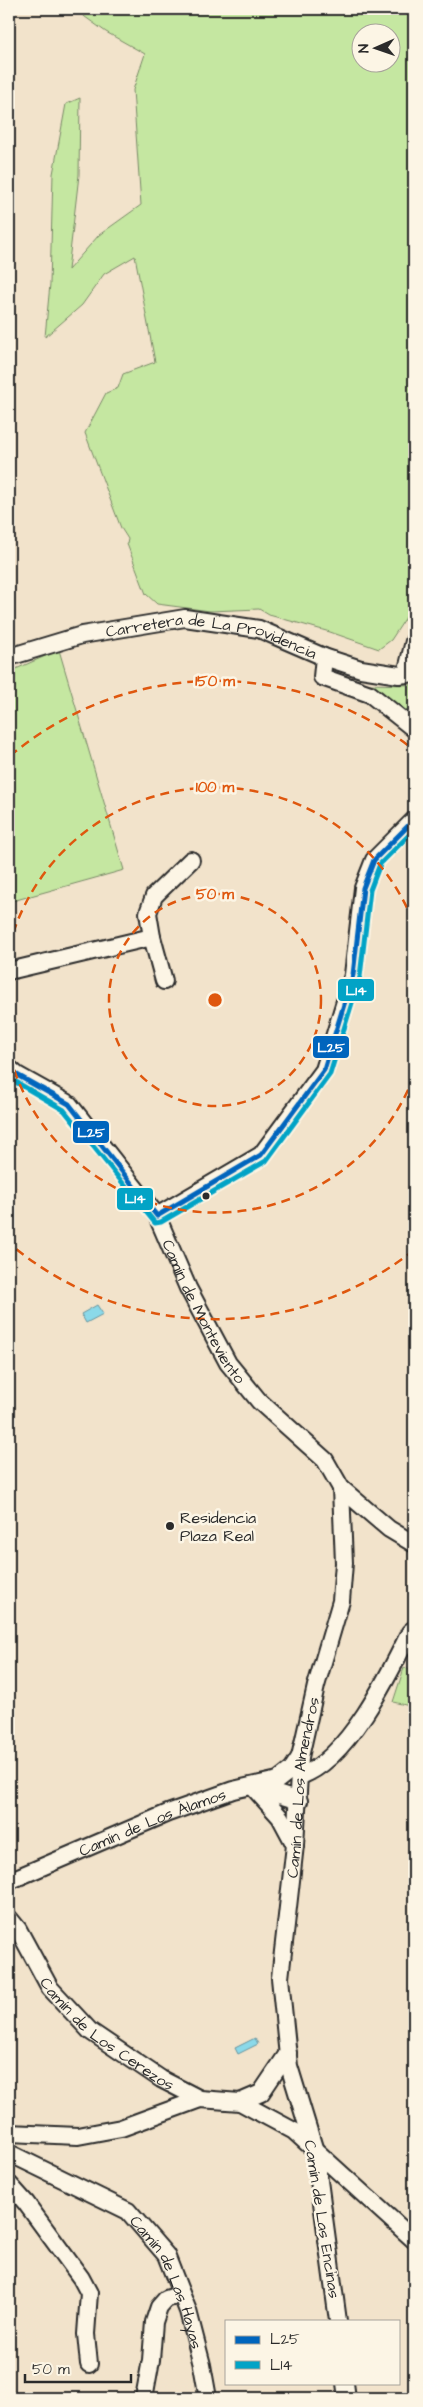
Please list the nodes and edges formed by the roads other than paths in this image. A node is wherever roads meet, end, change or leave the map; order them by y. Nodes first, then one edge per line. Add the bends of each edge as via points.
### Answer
1 (414, 641) edge
2 (9, 657) edge
3 (324, 657) junction
4 (410, 674) edge
5 (414, 729) edge
6 (414, 820) edge
7 (191, 860) dead end
8 (152, 937) junction
9 (9, 971) edge
10 (164, 981) dead end
11 (9, 1068) edge
12 (157, 1216) junction
13 (341, 1488) junction
14 (414, 1544) edge
15 (414, 1629) edge
16 (300, 1757) junction
17 (300, 1776) junction
18 (252, 1786) junction
19 (299, 1800) junction
20 (295, 1846) junction
21 (9, 1881) edge
22 (9, 1918) edge
23 (288, 2054) junction
24 (297, 2089) joint
25 (200, 2099) junction
26 (240, 2102) junction
27 (9, 2133) edge
28 (315, 2151) junction
29 (9, 2153) edge
30 (9, 2184) edge
31 (414, 2240) edge
32 (182, 2294) junction
33 (338, 2320) edge
34 (89, 2364) dead end
35 (345, 2384) edge
36 (144, 2398) edge
37 (208, 2398) edge
38 (347, 2398) edge

1 - 4 street
2 - 3 street, Carretera de La Providencia via 82,635 185,618 259,629
3 - 4 street, Carretera de La Providencia via 361,669
3 - 5 street via 322,677 370,694
6 - 12 street via 374,860 362,888 353,975 324,1070 261,1155
7 - 8 street via 154,896 148,913
8 - 9 street
8 - 10 street
11 - 12 street, Camín de Monteviento via 69,1104
12 - 13 street, Camín de Monteviento via 188,1288 228,1363 259,1401 325,1460
13 - 14 street, Camín de Monteviento via 389,1529
13 - 16 street, Camín de Los Almendros via 342,1601 316,1686
15 - 17 street via 379,1695 351,1734 320,1767
16 - 17 street, Camín de Los Almendros
16 - 18 street, Camín de Los Álamos via 292,1769 278,1780
17 - 19 street, Camín de Los Almendros
18 - 19 street
18 - 20 street via 280,1816
18 - 21 street, Camín de Los Álamos via 168,1813
19 - 20 street, Camín de Los Almendros
20 - 23 street, Camín de Los Almendros via 280,1978
22 - 25 street, Camín de Los Cerezos via 50,1988 90,2031 161,2079
23 - 24 street, Camín de Los Almendros
23 - 26 street via 261,2094
24 - 28 street, Camín de Las Encinas
25 - 26 street, Camín de Los Cerezos
25 - 27 street via 122,2128 78,2136
26 - 28 street via 294,2130
28 - 31 street
28 - 33 street, Camín de Las Encinas
29 - 32 street, Camín de Las Hayas via 128,2211 166,2255
30 - 34 street via 89,2293 86,2334
32 - 36 street via 166,2299 159,2307
32 - 37 street, Camín de Las Hayas
35 - 38 street

